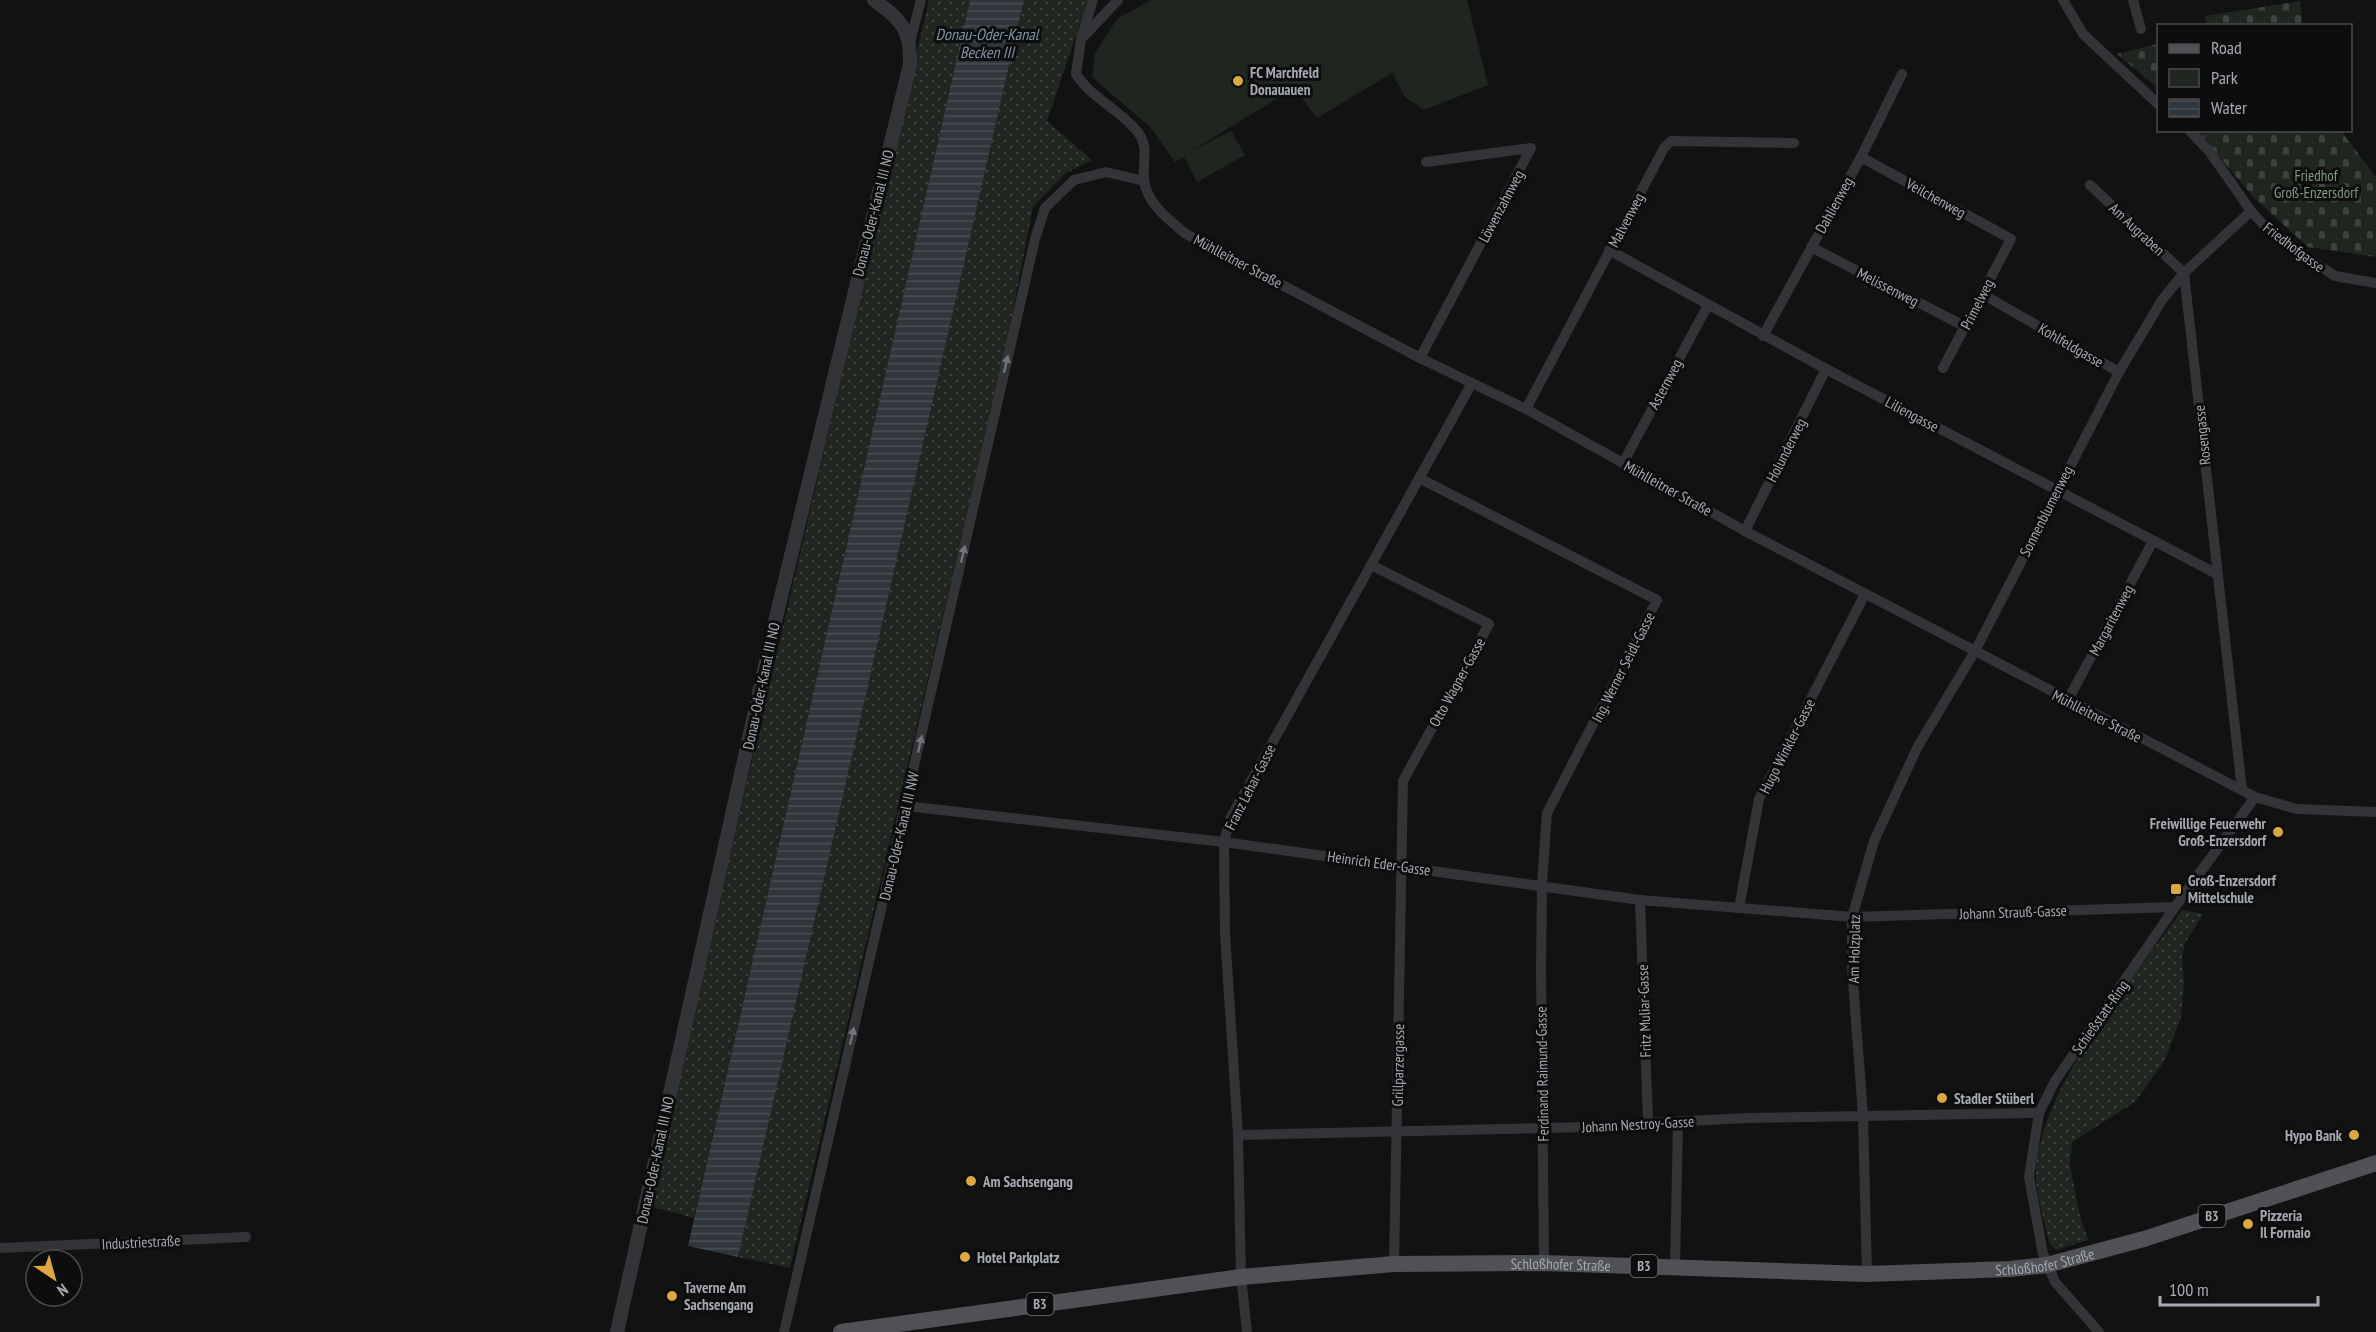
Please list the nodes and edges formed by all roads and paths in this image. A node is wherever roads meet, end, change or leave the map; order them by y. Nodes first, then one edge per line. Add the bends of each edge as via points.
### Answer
1 (874, 0) edge
2 (921, 0) edge
3 (1093, 0) edge
4 (1118, 0) edge
5 (2063, 0) edge
6 (2133, 0) edge
7 (2141, 29) dead end
8 (1081, 39) junction
9 (910, 42) junction
10 (1902, 74) dead end
11 (2157, 103) edge
12 (2191, 132) edge
13 (1794, 143) dead end
14 (1861, 157) junction
15 (1426, 162) dead end
16 (1144, 181) junction
17 (2090, 185) dead end
18 (2251, 211) junction
19 (2011, 239) joint
20 (1810, 247) junction
21 (1610, 250) junction
22 (2184, 273) junction
23 (2376, 283) edge
24 (1982, 294) junction
25 (1708, 305) junction
26 (1966, 327) junction
27 (1763, 336) junction
28 (1420, 358) junction
29 (1943, 368) dead end
30 (1826, 369) junction
31 (2119, 372) junction
32 (1472, 383) junction
33 (1526, 409) junction
34 (1623, 463) junction
35 (1419, 478) junction
36 (2055, 490) junction
37 (1745, 531) junction
38 (2153, 541) junction
39 (1371, 565) junction
40 (2217, 574) junction
41 (1865, 594) junction
42 (1975, 651) junction
43 (2068, 700) junction
44 (2241, 790) junction
45 (2255, 797) junction
46 (906, 806) junction
47 (2376, 812) edge
48 (1224, 842) junction
49 (1400, 866) junction
50 (1542, 884) junction
51 (1640, 900) junction
52 (2175, 907) junction
53 (1739, 908) junction
54 (1852, 917) junction
55 (2039, 1113) junction
56 (1863, 1116) junction
57 (1678, 1122) junction
58 (1648, 1123) junction
59 (1543, 1129) junction
60 (1397, 1130) junction
61 (1238, 1135) junction
62 (2376, 1163) edge
63 (246, 1237) dead end
64 (0, 1248) edge
65 (1544, 1263) junction
66 (1394, 1264) junction
67 (2047, 1265) junction
68 (1676, 1266) junction
69 (1867, 1274) junction
70 (1241, 1277) junction
71 (617, 1332) edge
72 (784, 1332) edge
73 (841, 1332) edge
74 (1247, 1332) edge
75 (2099, 1332) edge

1 - 9 street via 900,22
2 - 9 street
3 - 8 street
4 - 8 street
5 - 11 street via 2083,34
6 - 7 street
8 - 16 street via 1076,74 1084,87 1138,131 1147,153
9 - 71 street, Donau-Oder-Kanal III NO via 910,64 773,630
10 - 14 street, Dahlienweg
12 - 18 street
13 - 21 street, Malvenweg via 1671,141
14 - 19 street, Veilchenweg
14 - 20 street, Dahlienweg
15 - 28 street, Löwenzahnweg via 1532,148
16 - 28 street, Mühlleitner Straße via 1159,212 1186,234
46 -> 16 street, Donau-Oder-Kanal III NW via 1045,208 1074,180 1106,172
17 - 22 street, Am Augraben
18 - 22 street
18 - 23 street, Friedhofgasse via 2272,234 2334,276
19 - 24 street, Primelweg
20 - 26 street, Melissenweg
20 - 27 street, Dahlienweg
21 - 25 street, Liliengasse
21 - 33 street, Malvenweg
22 - 31 street, Kohlfeldgasse via 2162,300
22 - 40 street, Rosengasse
24 - 26 street, Primelweg
24 - 31 street, Kohlfeldgasse
25 - 27 street, Liliengasse
25 - 34 street, Asternweg
26 - 29 street, Primelweg
27 - 30 street, Liliengasse
28 - 32 street, Mühlleitner Straße
30 - 36 street, Liliengasse
30 - 37 street, Holunderweg
31 - 36 street, Sonnenblumenweg
32 - 33 street, Mühlleitner Straße
32 - 35 street, Franz Lehar-Gasse
33 - 34 street, Mühlleitner Straße
34 - 37 street, Mühlleitner Straße
35 - 39 street, Franz Lehar-Gasse
35 - 50 street, Ing. Werner Seidl-Gasse via 1657,600 1546,813
36 - 38 street, Liliengasse
36 - 42 street, Sonnenblumenweg
37 - 41 street, Mühlleitner Straße
38 - 40 street, Liliengasse
38 - 43 street, Margaritenweg
39 - 48 street, Franz Lehar-Gasse via 1230,819
39 - 49 street, Otto Wagner-Gasse via 1489,624 1403,781
40 - 44 street, Rosengasse
41 - 42 street, Mühlleitner Straße
41 - 53 street, Hugo Winkler-Gasse via 1759,799
42 - 43 street, Mühlleitner Straße
42 - 54 street, Am Holzplatz via 1917,748 1874,842
43 - 44 street, Mühlleitner Straße
44 - 45 street, Mühlleitner Straße
45 - 47 street, Mühlleitner Straße via 2297,809
45 - 52 street, Schießstatt-Ring
46 - 48 street, Heinrich Eder-Gasse
72 -> 46 street, Donau-Oder-Kanal III NW
48 - 49 street, Heinrich Eder-Gasse
48 - 61 street, Franz Lehar-Gasse via 1225,933
49 - 50 street, Heinrich Eder-Gasse
49 - 60 street, Grillparzergasse
50 - 51 street, Heinrich Eder-Gasse
50 - 59 street, Ferdinand Raimund-Gasse
51 - 53 street, Heinrich Eder-Gasse
51 - 58 street, Fritz Muliar-Gasse
52 - 54 street, Johann Strauß-Gasse
52 - 55 street, Schießstatt-Ring via 2055,1081
53 - 54 street, Heinrich Eder-Gasse
54 - 56 street, Am Holzplatz
55 - 56 street, Johann Nestroy-Gasse
55 - 67 street, Schießstatt-Ring via 2028,1178
56 - 57 street, Johann Nestroy-Gasse
56 - 69 street, Am Holzplatz
57 - 58 street, Johann Nestroy-Gasse
57 - 68 street
58 - 59 street, Johann Nestroy-Gasse
59 - 60 street, Johann Nestroy-Gasse via 1408,1133
59 - 65 street, Ferdinand Raimund-Gasse
60 - 61 street, Johann Nestroy-Gasse
60 - 66 street, Grillparzergasse
61 - 70 street, Franz Lehar-Gasse
62 - 67 main road, Schloßhofer Straße / B3 via 2144,1239
63 - 64 street, Industriestraße
65 - 66 main road, Schloßhofer Straße / B3
65 - 68 main road, Schloßhofer Straße / B3
66 - 70 main road, Schloßhofer Straße / B3
67 - 69 main road, Schloßhofer Straße / B3 via 1969,1272
67 - 75 street, Schießstatt-Ring via 2055,1282
68 - 69 main road, Schloßhofer Straße / B3
70 - 73 main road, Schloßhofer Straße / B3
70 - 74 street, Franz Lehar-Gasse

